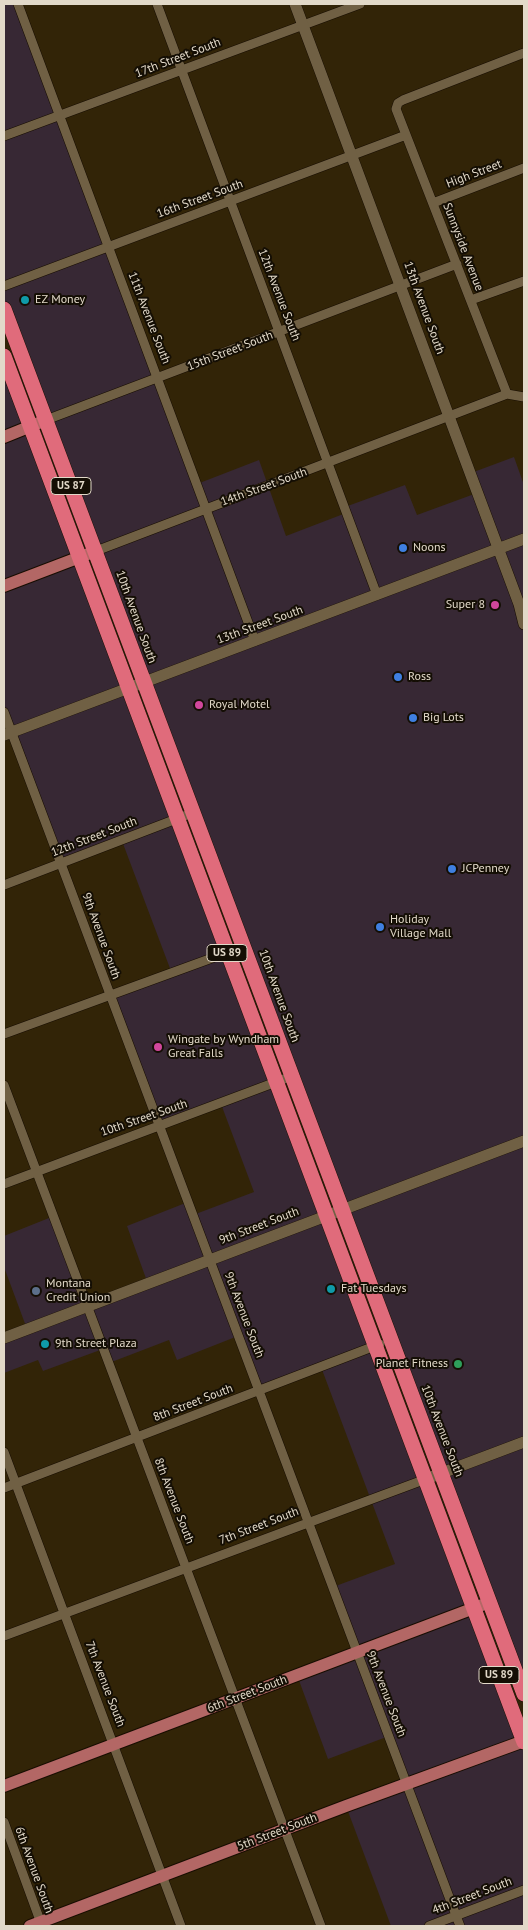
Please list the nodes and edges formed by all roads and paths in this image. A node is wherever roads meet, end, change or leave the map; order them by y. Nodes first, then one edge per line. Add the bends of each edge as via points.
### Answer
1 (18, 4) edge
2 (157, 4) edge
3 (295, 4) edge
4 (360, 4) edge
5 (303, 25) junction
6 (524, 53) edge
7 (181, 70) junction
8 (60, 116) junction
9 (406, 135) junction
10 (4, 136) edge
11 (352, 155) junction
12 (524, 168) edge
13 (230, 201) junction
14 (432, 203) junction
15 (109, 246) junction
16 (457, 264) junction
17 (524, 281) edge
18 (4, 286) edge
19 (401, 286) junction
20 (471, 300) junction
21 (4, 308) edge
22 (279, 332) junction
23 (4, 356) edge
24 (158, 378) junction
25 (507, 394) junction
26 (524, 397) edge
27 (450, 417) junction
28 (46, 420) junction
29 (31, 427) junction
30 (4, 437) edge
31 (328, 463) junction
32 (207, 508) junction
33 (524, 539) edge
34 (499, 549) junction
35 (96, 551) junction
36 (79, 558) junction
37 (4, 586) edge
38 (376, 595) junction
39 (524, 624) edge
40 (256, 641) junction
41 (145, 683) junction
42 (129, 688) junction
43 (4, 712) edge
44 (8, 733) edge
45 (192, 813) junction
46 (178, 819) junction
47 (60, 864) junction
48 (4, 884) edge
49 (244, 946) junction
50 (227, 953) junction
51 (109, 994) junction
52 (4, 1034) edge
53 (292, 1076) junction
54 (276, 1083) junction
55 (4, 1085) edge
56 (158, 1127) junction
57 (524, 1141) edge
58 (37, 1172) junction
59 (4, 1184) edge
60 (334, 1212) junction
61 (210, 1260) junction
62 (88, 1306) junction
63 (4, 1338) edge
64 (391, 1340) junction
65 (376, 1345) junction
66 (259, 1390) junction
67 (136, 1437) junction
68 (524, 1442) edge
69 (4, 1452) edge
70 (442, 1473) junction
71 (426, 1479) junction
72 (16, 1483) junction
73 (4, 1488) edge
74 (309, 1522) junction
75 (186, 1569) junction
76 (490, 1602) junction
77 (474, 1608) junction
78 (64, 1614) junction
79 (4, 1636) edge
80 (357, 1653) junction
81 (524, 1694) edge
82 (235, 1699) junction
83 (524, 1741) edge
84 (114, 1745) junction
85 (407, 1784) junction
86 (4, 1786) edge
87 (4, 1822) edge
88 (284, 1830) junction
89 (162, 1877) junction
90 (524, 1890) edge
91 (456, 1916) junction
92 (37, 1925) edge
93 (181, 1926) edge
94 (320, 1926) edge
95 (428, 1926) edge
96 (460, 1926) edge

1 - 8 street, 11th Avenue South
2 - 7 street, 12th Avenue South
3 - 5 street, 13th Avenue South
4 - 5 street, 17th Street South
5 - 7 street, 17th Street South
5 - 11 street, 13th Avenue South
6 - 9 street, Sunnyside Avenue via 398,103 396,109
7 - 8 street, 17th Street South
7 - 13 street, 12th Avenue South
8 - 10 street, 17th Street South
8 - 15 street, 11th Avenue South
9 - 11 street, 16th Street South
9 - 14 street, Sunnyside Avenue
11 - 13 street, 16th Street South
11 - 19 street, 13th Avenue South
12 - 14 street, High Street
13 - 15 street, 16th Street South
13 - 22 street, 12th Avenue South
14 - 16 street, Sunnyside Avenue
15 - 18 street, 16th Street South
15 - 24 street, 11th Avenue South
16 - 19 street, 15th Street South
16 - 20 street, Sunnyside Avenue
17 - 20 street
19 - 22 street, 15th Street South
19 - 27 street, 13th Avenue South
20 - 25 street, Sunnyside Avenue
21 - 28 highway, 10th Avenue South / US 87
22 - 24 street, 15th Street South
22 - 31 street, 12th Avenue South
23 - 29 highway, 10th Avenue South
24 - 28 street, 15th Street South
24 - 32 street, 11th Avenue South
25 - 26 street
25 - 27 street, 14th Street South
27 - 31 street, 14th Street South
27 - 34 street, 13th Avenue South
28 - 29 main road, 15th Street South
28 - 35 highway, 10th Avenue South / US 87
29 - 30 main road, 15th Street South
29 - 36 highway, 10th Avenue South / US 89
31 - 32 street, 14th Street South
31 - 38 street, 12th Avenue South
32 - 35 street, 14th Street South
32 - 40 street, 11th Avenue South
33 - 34 street, 13th Street South
34 - 38 street, 13th Street South
34 - 39 street, 13th Avenue South
35 - 36 main road, 14th Street South
35 - 41 highway, 10th Avenue South / US 89
36 - 37 main road, 14th Street South
36 - 42 highway, 10th Avenue South / US 89
38 - 40 street, 13th Street South
40 - 41 street, 13th Street South
41 - 42 street, 13th Street South
41 - 45 highway, 10th Avenue South / US 89
42 - 44 street, 13th Street South
42 - 46 highway, 10th Avenue South / US 89
43 - 44 street, 9th Avenue South
44 - 47 street, 9th Avenue South
45 - 46 street, 12th Street South
45 - 49 highway, 10th Avenue South / US 89
46 - 47 street, 12th Street South
46 - 50 highway, 10th Avenue South / US 89
47 - 48 street, 12th Street South
47 - 51 street, 9th Avenue South
49 - 50 street
49 - 53 highway, 10th Avenue South / US 89
50 - 51 street
50 - 54 highway, 10th Avenue South / US 89
51 - 52 street
51 - 56 street, 9th Avenue South
53 - 54 street, 10th Street South
53 - 60 highway, 10th Avenue South / US 89
54 - 56 street, 10th Street South
54 - 60 highway, 10th Avenue South / US 89
55 - 58 street, 8th Avenue South
56 - 58 street, 10th Street South
56 - 61 street, 9th Avenue South
57 - 60 street, 9th Street South
58 - 59 street, 10th Street South
58 - 62 street, 8th Avenue South
60 - 61 street, 9th Street South
60 - 64 highway, 10th Avenue South / US 89
60 - 65 highway, 10th Avenue South / US 89
61 - 62 street, 9th Street South
61 - 66 street, 9th Avenue South
62 - 63 street, 9th Street South
62 - 67 street, 8th Avenue South
64 - 65 street, 8th Street South
64 - 70 highway, 10th Avenue South / US 89
65 - 66 street, 8th Street South
65 - 71 highway, 10th Avenue South / US 89
66 - 67 street, 8th Street South
66 - 74 street, 9th Avenue South
67 - 72 street, 8th Street South
67 - 75 street, 8th Avenue South
68 - 70 street, 7th Street South
69 - 72 street, 7th Avenue South
70 - 71 street, 7th Street South
70 - 76 highway, 10th Avenue South / US 89
71 - 74 street, 7th Street South
71 - 77 highway, 10th Avenue South / US 89
72 - 73 street, 8th Street South
72 - 78 street, 7th Avenue South
74 - 75 street, 7th Street South
74 - 80 street, 9th Avenue South
75 - 78 street, 7th Street South
75 - 82 street, 8th Avenue South
76 - 77 main road, 6th Street South
76 - 81 highway, 10th Avenue South
77 - 80 main road, 6th Street South
77 - 83 highway, 10th Avenue South / US 89
78 - 79 street, 7th Street South
78 - 84 street, 7th Avenue South
80 - 82 main road, 6th Street South
80 - 85 street, 9th Avenue South
82 - 84 main road, 6th Street South
82 - 88 street, 8th Avenue South
83 - 85 main road, 5th Street South
84 - 86 main road, 6th Street South
84 - 89 street, 7th Avenue South
85 - 88 main road, 5th Street South
85 - 91 street, 9th Avenue South
87 - 92 street, 6th Avenue South
88 - 89 main road, 5th Street South
88 - 94 street, 8th Avenue South
89 - 92 main road, 5th Street South
89 - 93 street, 7th Avenue South
90 - 91 street, 4th Street South
91 - 95 street, 4th Street South
91 - 96 street, 9th Avenue South

